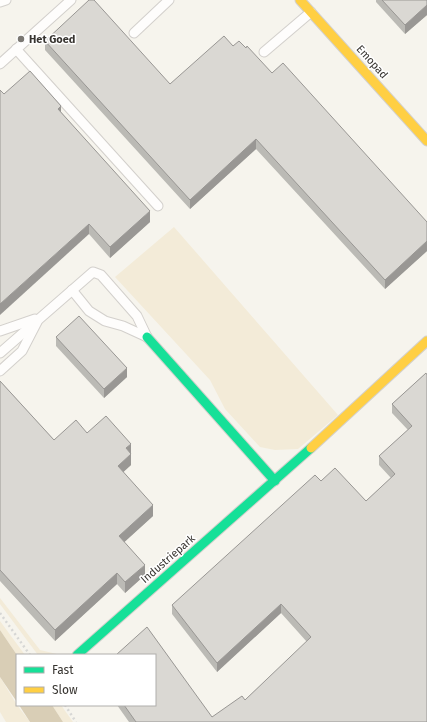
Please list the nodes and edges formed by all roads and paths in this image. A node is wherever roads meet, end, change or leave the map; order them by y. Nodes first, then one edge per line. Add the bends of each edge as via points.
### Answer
1 (6, 0) edge
2 (71, 0) edge
3 (169, 0) edge
4 (300, 0) edge
5 (0, 2) edge
6 (311, 12) junction
7 (134, 33) dead end
8 (16, 49) junction
9 (264, 52) dead end
10 (0, 64) edge
11 (427, 141) edge
12 (158, 206) dead end
13 (72, 290) junction
14 (40, 317) junction
15 (0, 331) edge
16 (147, 337) junction
17 (427, 342) edge
18 (0, 353) edge
19 (0, 371) edge
20 (275, 481) junction
21 (0, 613) edge
22 (29, 654) edge
23 (78, 654) edge
24 (66, 706) edge
25 (76, 722) edge

1 - 5 lane
2 - 8 lane
3 - 7 lane
4 - 6 street, Emopad
6 - 9 lane
6 - 11 street, Emopad
8 - 10 lane
8 - 12 lane
13 - 14 lane
13 - 16 lane via 90,310 105,321
13 - 16 lane via 93,272 101,276 137,316
14 - 15 lane
14 - 18 lane
14 - 19 lane via 22,351
16 - 20 street
17 - 20 street, Industriepark
20 - 23 street, Industriepark
21 - 22 path
24 - 25 path

